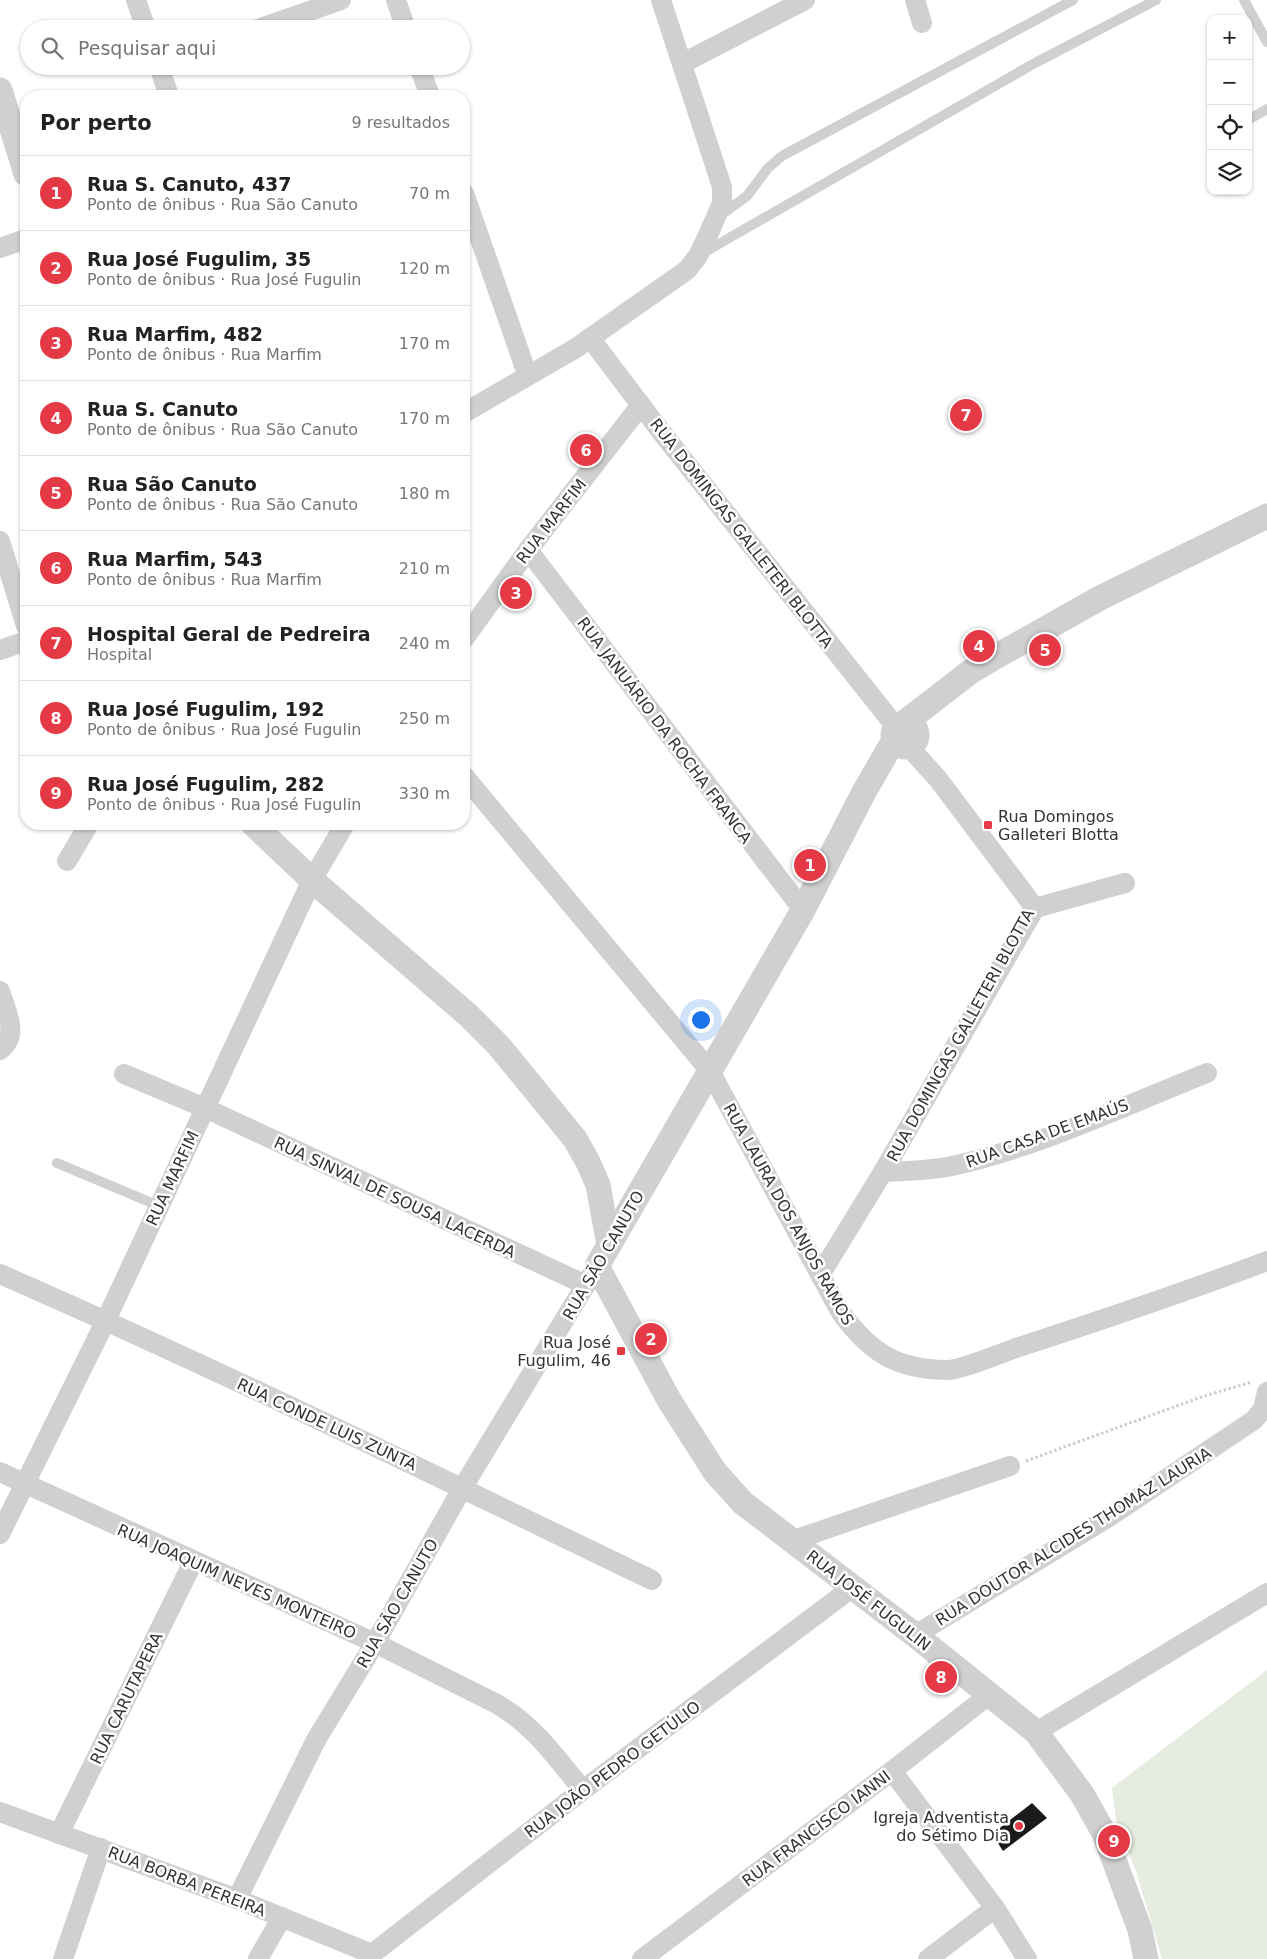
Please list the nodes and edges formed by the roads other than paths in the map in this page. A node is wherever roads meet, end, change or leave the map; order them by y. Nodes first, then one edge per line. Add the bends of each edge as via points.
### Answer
1 (136, 0) edge
2 (341, 0) edge
3 (396, 0) edge
4 (661, 0) edge
5 (804, 0) edge
6 (915, 0) edge
7 (1073, 0) edge
8 (1156, 0) edge
9 (1244, 0) edge
10 (143, 20) edge
11 (284, 20) edge
12 (403, 20) edge
13 (922, 23) dead end
14 (1267, 42) edge
15 (683, 64) junction
16 (161, 75) edge
17 (422, 75) edge
18 (167, 90) edge
19 (428, 90) edge
20 (1, 97) edge
21 (1267, 109) edge
22 (1252, 118) edge
23 (20, 156) edge
24 (470, 210) edge
25 (715, 218) junction
26 (20, 240) edge
27 (0, 248) edge
28 (692, 263) junction
29 (590, 338) junction
30 (527, 374) junction
31 (641, 405) junction
32 (470, 409) edge
33 (1267, 516) edge
34 (0, 541) edge
35 (528, 550) junction
36 (20, 606) edge
37 (470, 631) edge
38 (20, 643) edge
39 (0, 650) edge
40 (906, 738) junction
41 (470, 783) edge
42 (85, 830) edge
43 (259, 830) edge
44 (341, 830) edge
45 (67, 861) dead end
46 (312, 880) junction
47 (1125, 883) dead end
48 (1035, 908) junction
49 (803, 910) junction
50 (0, 992) edge
51 (0, 1050) edge
52 (710, 1071) junction
53 (1207, 1073) dead end
54 (124, 1074) dead end
55 (205, 1108) junction
56 (57, 1163) dead end
57 (883, 1172) junction
58 (159, 1206) junction
59 (609, 1244) junction
60 (1267, 1262) edge
61 (0, 1274) edge
62 (820, 1275) junction
63 (591, 1276) junction
64 (106, 1320) junction
65 (1262, 1386) edge
66 (1010, 1466) road end
67 (0, 1472) edge
68 (26, 1484) junction
69 (463, 1488) junction
70 (0, 1534) edge
71 (791, 1541) junction
72 (193, 1562) junction
73 (652, 1580) dead end
74 (854, 1588) junction
75 (1267, 1593) edge
76 (915, 1635) junction
77 (375, 1644) junction
78 (989, 1695) junction
79 (1036, 1732) junction
80 (892, 1771) junction
81 (583, 1790) junction
82 (0, 1812) edge
83 (59, 1834) junction
84 (101, 1848) junction
85 (237, 1899) junction
86 (995, 1908) junction
87 (282, 1917) junction
88 (372, 1957) edge
89 (63, 1959) edge
90 (258, 1959) edge
91 (642, 1959) edge
92 (928, 1959) edge
93 (1027, 1959) edge
94 (1146, 1959) edge

1 - 10 street
2 - 11 street
3 - 12 street
4 - 15 street
5 - 15 street
6 - 13 street
7 - 25 lane via 782,156 768,168 747,196
8 - 28 lane via 1035,62
9 - 14 lane
15 - 25 street via 722,187 722,203
16 - 18 street
17 - 19 street
20 - 23 street
21 - 22 lane
24 - 30 street
25 - 28 street
26 - 27 street
28 - 29 street
29 - 30 street
29 - 31 street, RUA DOMINGAS GALLETERI BLOTTA
30 - 32 street
31 - 35 street, RUA MARFIM
31 - 40 street, RUA DOMINGAS GALLETERI BLOTTA
33 - 40 street, RUA SÃO CANUTO via 1100,598 970,672
34 - 36 street
35 - 37 street, RUA MARFIM
35 - 49 street, RUA JANUÁRIO DA ROCHA FRANCA
38 - 39 street
40 - 48 street, RUA DOMINGAS GALLETERI BLOTTA
40 - 49 street, RUA SÃO CANUTO via 864,792
41 - 52 street, RUA LAURA DOS ANJOS RAMOS
42 - 45 street
43 - 46 street
44 - 46 street, RUA MARFIM
46 - 55 street, RUA MARFIM
46 - 59 street via 468,1015 499,1046 576,1139 598,1185
47 - 48 street
48 - 57 street, RUA DOMINGAS GALLETERI BLOTTA
49 - 52 street, RUA SÃO CANUTO
50 - 51 street via 11,1025 8,1043
52 - 59 street, RUA SÃO CANUTO
52 - 62 street, RUA LAURA DOS ANJOS RAMOS
53 - 57 street, RUA CASA DE EMAÚS via 979,1159 949,1167
54 - 55 street, RUA SINVAL DE SOUSA LACERDA
55 - 58 street, RUA MARFIM
55 - 63 street, RUA SINVAL DE SOUSA LACERDA
56 - 58 lane
57 - 62 street, RUA DOMINGAS GALLETERI BLOTTA
58 - 64 street, RUA MARFIM
59 - 63 street, RUA SÃO CANUTO
60 - 62 street, RUA LAURA DOS ANJOS RAMOS via 1182,1294 948,1370 905,1365 883,1356 859,1337 841,1314
61 - 64 street, RUA CONDE LUIS ZUNTA
63 - 69 street, RUA SÃO CANUTO
63 - 71 street, RUA JOSÉ FUGULIN via 716,1472 743,1503
64 - 68 street, RUA MARFIM
64 - 69 street, RUA CONDE LUIS ZUNTA
65 - 76 street, RUA DOUTOR ALCIDES THOMAZ LAURIA via 1263,1410 1254,1420 1109,1517
66 - 71 street
67 - 68 street, RUA JOAQUIM NEVES MONTEIRO
68 - 70 street, RUA MARFIM
68 - 72 street, RUA JOAQUIM NEVES MONTEIRO
69 - 73 street, RUA CONDE LUIS ZUNTA
69 - 77 street, RUA SÃO CANUTO
71 - 74 street, RUA JOSÉ FUGULIN
72 - 77 street, RUA JOAQUIM NEVES MONTEIRO
72 - 83 street, RUA CARUTAPERA
74 - 76 street, RUA JOSÉ FUGULIN
74 - 81 street, RUA JOÃO PEDRO GETÚLIO
75 - 79 street
76 - 78 street, RUA JOSÉ FUGULIN
77 - 81 street, RUA JOAQUIM NEVES MONTEIRO via 511,1712 536,1732
77 - 85 street, RUA SÃO CANUTO via 316,1740
78 - 79 street, RUA JOSÉ FUGULIN
78 - 80 street, RUA FRANCISCO IANNI
79 - 94 street, RUA JOSÉ FUGULIN via 1082,1794 1104,1832 1140,1930
80 - 86 street
80 - 91 street, RUA FRANCISCO IANNI
81 - 88 street, RUA JOÃO PEDRO GETÚLIO
82 - 83 street, RUA BORBA PEREIRA
83 - 84 street, RUA BORBA PEREIRA
84 - 85 street, RUA BORBA PEREIRA
84 - 89 street
85 - 87 street, RUA BORBA PEREIRA
86 - 92 street
86 - 93 street
87 - 88 street, RUA BORBA PEREIRA
87 - 90 street

